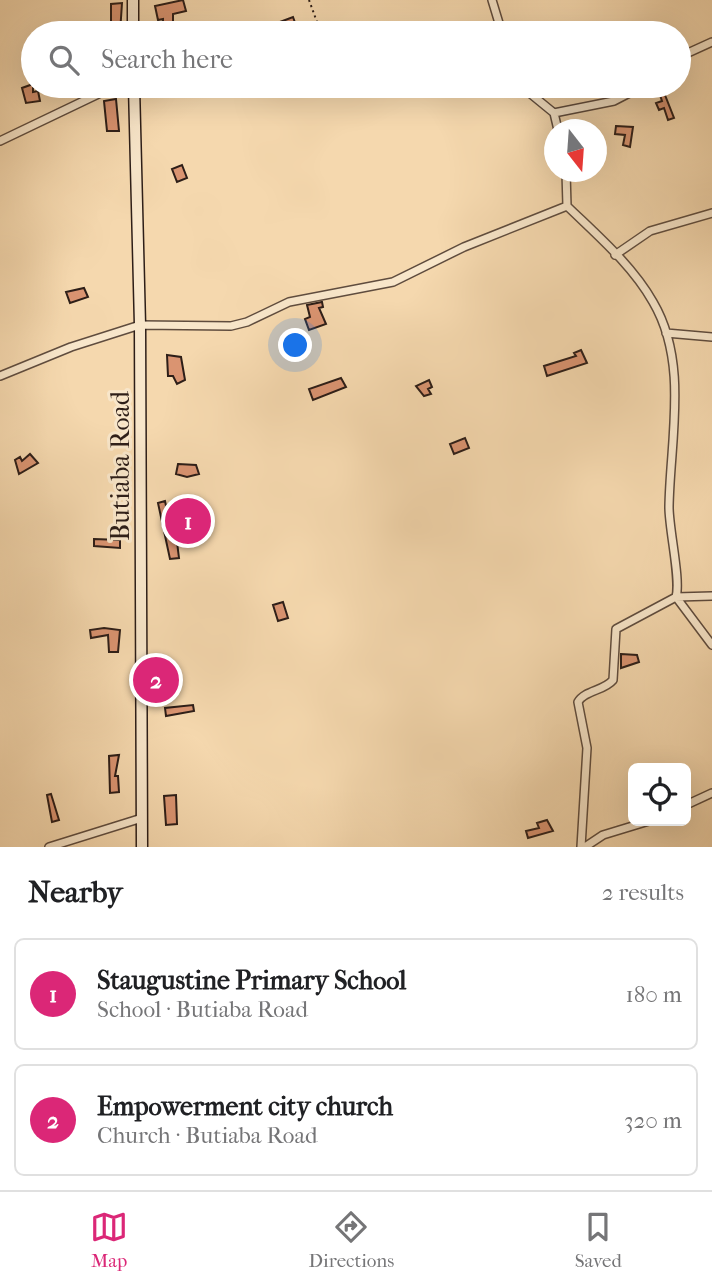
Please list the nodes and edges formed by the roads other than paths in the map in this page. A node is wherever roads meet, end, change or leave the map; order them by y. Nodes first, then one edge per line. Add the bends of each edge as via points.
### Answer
1 (133, 0) edge
2 (492, 0) edge
3 (133, 21) edge
4 (498, 21) edge
5 (712, 42) edge
6 (691, 52) edge
7 (90, 98) edge
8 (134, 98) edge
9 (536, 98) edge
10 (620, 98) edge
11 (554, 113) junction
12 (555, 119) edge
13 (0, 141) edge
14 (567, 182) edge
15 (568, 206) junction
16 (712, 213) edge
17 (615, 255) junction
18 (140, 325) junction
19 (666, 333) junction
20 (712, 337) edge
21 (0, 376) edge
22 (712, 596) edge
23 (676, 597) junction
24 (712, 645) edge
25 (712, 793) edge
26 (691, 803) edge
27 (142, 818) junction
28 (633, 826) edge
29 (49, 847) edge
30 (142, 847) edge
31 (583, 847) edge

1 - 3 main road
2 - 4 street
5 - 6 street
7 - 13 street
8 - 18 main road, Butiaba Road
9 - 11 street
10 - 11 street
11 - 12 street
14 - 15 street
15 - 17 street
15 - 18 street via 464,247 393,282 289,302 231,326
16 - 17 street via 650,231
17 - 19 street via 652,300
18 - 21 street
18 - 27 main road, Butiaba Road
19 - 20 street
19 - 23 street via 673,363 669,507 679,588
22 - 23 street
23 - 24 street
23 - 31 street via 616,629 613,680 578,702 587,748
25 - 26 street
27 - 29 street
27 - 30 main road, Butiaba Road
28 - 31 street

